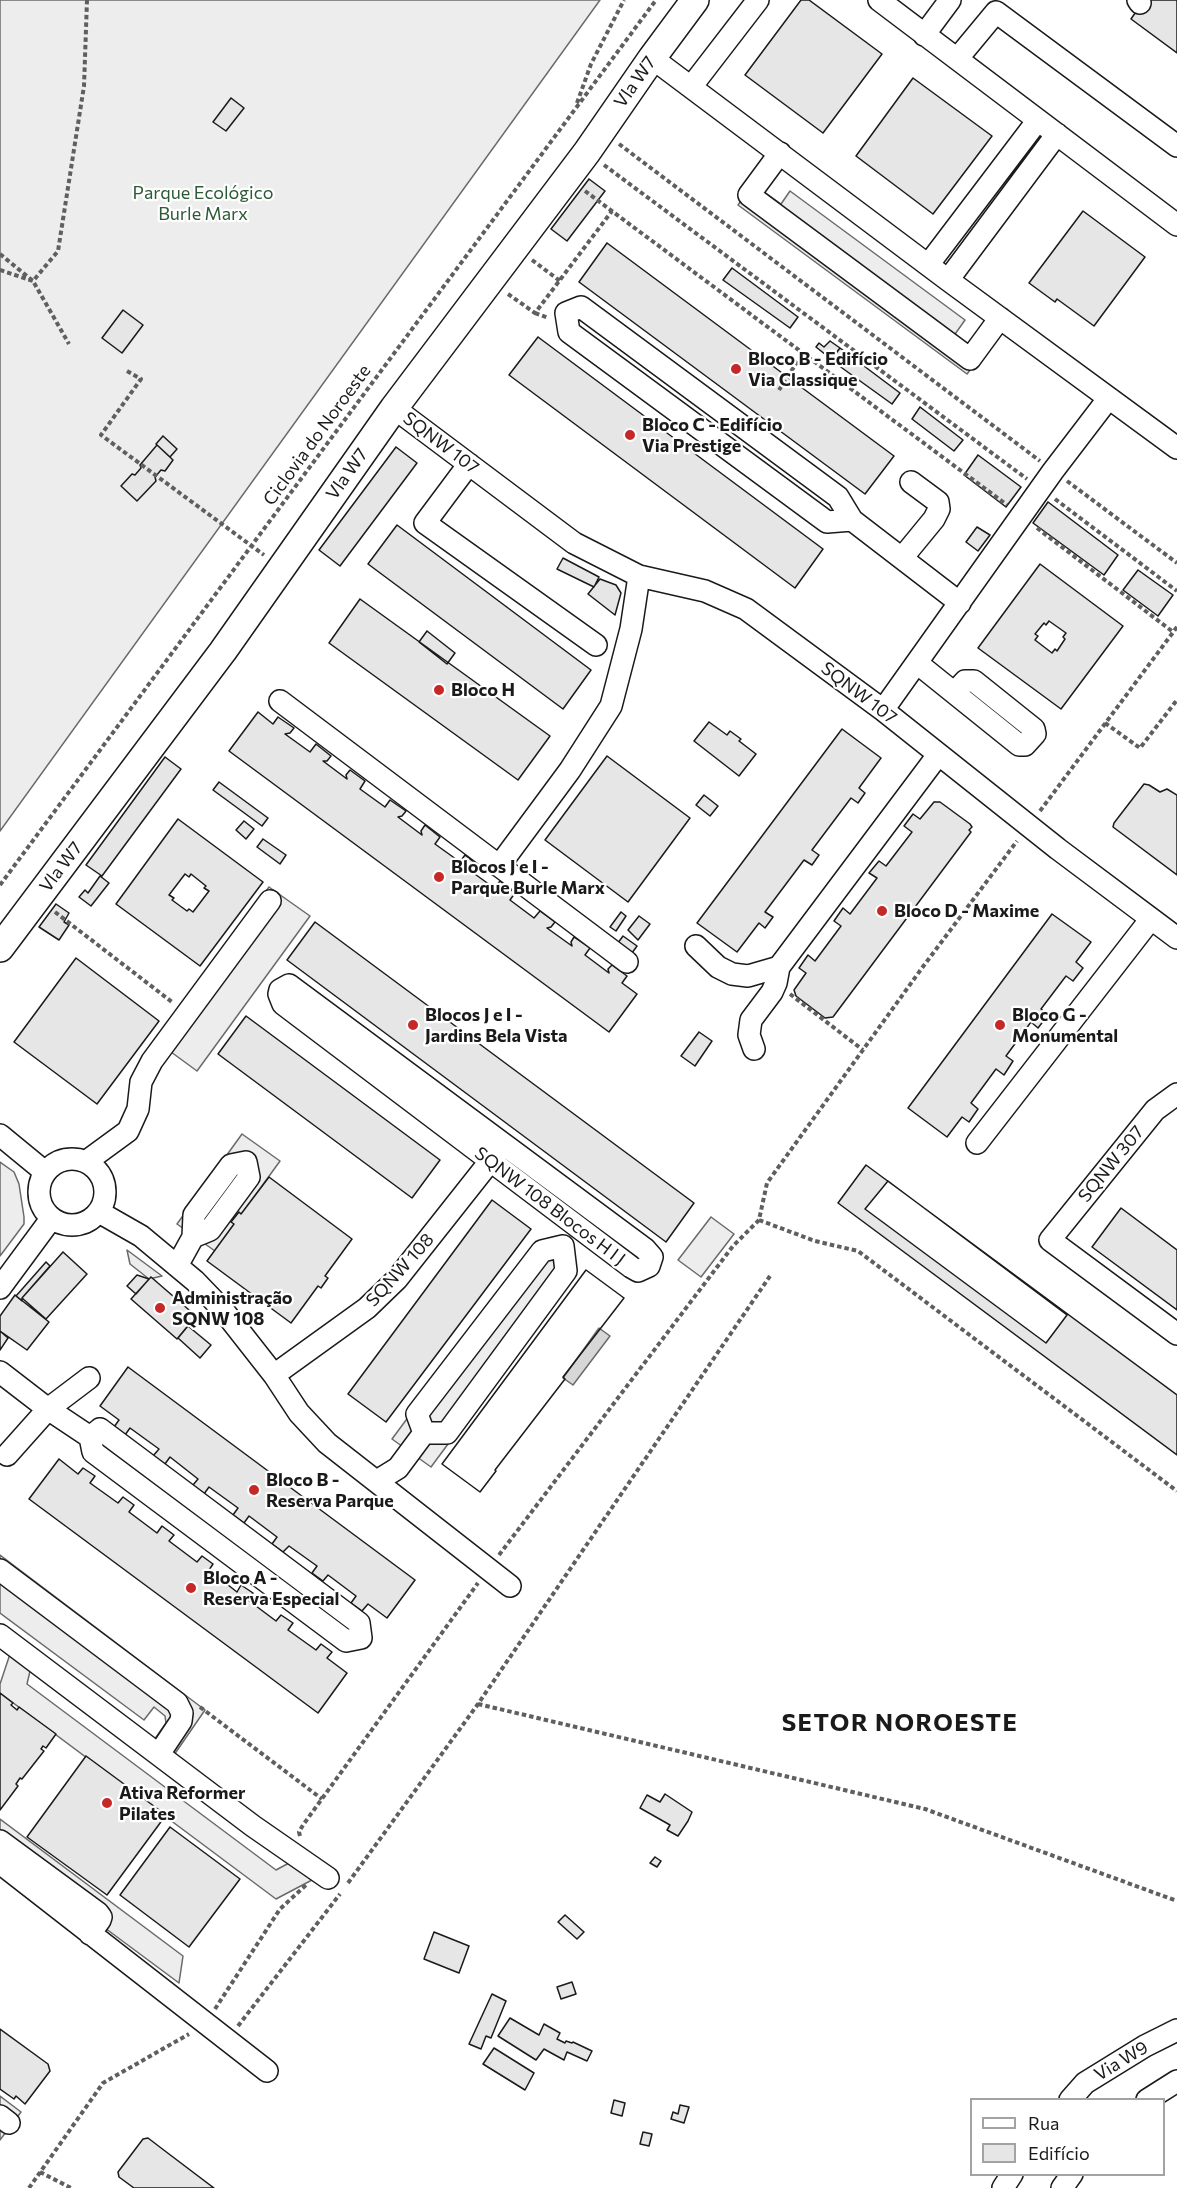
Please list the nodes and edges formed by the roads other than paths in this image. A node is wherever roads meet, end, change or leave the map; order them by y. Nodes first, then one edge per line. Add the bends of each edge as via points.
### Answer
1 (695, 0) edge
2 (758, 0) edge
3 (879, 0) edge
4 (950, 0) edge
5 (924, 34) junction
6 (652, 58) junction
7 (957, 59) junction
8 (691, 87) junction
9 (1038, 120) junction
10 (1057, 134) junction
11 (1177, 146) edge
12 (780, 153) junction
13 (1177, 225) edge
14 (928, 265) junction
15 (948, 280) junction
16 (1000, 318) junction
17 (1108, 399) junction
18 (394, 408) junction
19 (1177, 448) edge
20 (469, 464) junction
21 (911, 482) dead end
22 (852, 520) junction
23 (902, 558) junction
24 (639, 576) junction
25 (960, 603) junction
26 (596, 645) dead end
27 (917, 663) junction
28 (955, 692) dead end
29 (280, 701) dead end
30 (883, 710) junction
31 (938, 755) junction
32 (499, 866) junction
33 (270, 901) dead end
34 (1150, 920) junction
35 (1177, 938) edge
36 (696, 946) dead end
37 (0, 948) edge
38 (627, 962) dead end
39 (777, 975) junction
40 (754, 1049) dead end
41 (1177, 1094) edge
42 (0, 1136) edge
43 (504, 1143) junction
44 (976, 1143) dead end
45 (87, 1161) junction
46 (490, 1161) junction
47 (45, 1172) junction
48 (99, 1212) junction
49 (51, 1219) junction
50 (193, 1238) dead end
51 (177, 1266) junction
52 (0, 1288) edge
53 (1177, 1334) edge
54 (0, 1372) edge
55 (274, 1374) junction
56 (89, 1378) dead end
57 (48, 1409) junction
58 (424, 1433) junction
59 (90, 1437) junction
60 (7, 1455) dead end
61 (377, 1481) junction
62 (0, 1570) edge
63 (510, 1586) dead end
64 (0, 1635) edge
65 (159, 1754) junction
66 (0, 1841) edge
67 (0, 1863) edge
68 (333, 1882) road end
69 (90, 1934) junction
70 (1177, 2030) edge
71 (267, 2071) dead end
72 (1177, 2081) edge
73 (1072, 2098) edge
74 (1149, 2098) edge
75 (1071, 2176) edge
76 (1062, 2188) edge

1 - 6 main road, Vla W7
2 - 8 street
3 - 5 street
4 - 5 street
5 - 7 street
6 - 8 street
6 - 18 main road, Vla W7
7 - 9 street
7 - 11 street via 996,12
8 - 12 street
9 - 10 street
9 - 14 street
10 - 13 street
10 - 15 street
12 - 14 street
12 - 16 street via 749,195 970,359
14 - 15 street
15 - 16 street
16 - 17 street
17 - 19 street
17 - 25 street
18 - 20 street, SQNW 107
18 - 37 main road, Vla W7 via 223,651
20 - 24 street, SQNW 107 via 574,543
20 - 26 street via 425,523
21 - 23 street via 938,502 939,509
22 - 22 street via 838,497 581,307 566,313 569,332 827,522
22 - 23 street
23 - 25 street
24 - 30 street, SQNW 107 via 705,591 746,609
24 - 32 street via 631,629 611,706 570,770
25 - 27 street
27 - 28 street
27 - 30 street
29 - 32 street
30 - 31 street, SQNW 107
31 - 34 street, SQNW 107
31 - 39 street
32 - 38 street
33 - 45 street via 152,1060 141,1082 138,1109 128,1131
34 - 35 street
34 - 44 street
36 - 39 street via 718,967 732,974
39 - 40 street via 771,992 752,1020 749,1035
41 - 53 street, SQNW 307 via 1155,1110 1050,1240
42 - 47 street
43 - 46 street, SQNW 108
43 - 46 street, SQNW 108 Blocos H I J via 645,1249 652,1257 649,1266 638,1270 631,1267
43 - 46 street, SQNW 108 Blocos H I J via 293,987 280,990 283,1004
45 - 47 street via 72,1158 57,1162
45 - 48 street via 99,1171 105,1184 105,1199
46 - 55 street, SQNW 108 via 397,1279 367,1308
47 - 49 street via 39,1194
48 - 49 street via 74,1225
48 - 51 street via 141,1236
49 - 52 street
50 - 51 street
51 - 55 street via 223,1310
54 - 57 street
55 - 61 street via 299,1413 320,1436
56 - 57 street
57 - 59 street
57 - 60 street
58 - 58 street via 447,1433 566,1271 563,1246 542,1251 417,1414
58 - 61 street via 398,1468
59 - 59 street via 93,1452 346,1641 361,1638 359,1623 100,1429
61 - 63 street
62 - 65 street via 177,1703 181,1721
64 - 65 street
65 - 68 street
66 - 69 street via 98,1913 100,1920
67 - 69 street
69 - 71 street
70 - 73 street, Via W9 via 1085,2083
72 - 74 street
75 - 76 street

